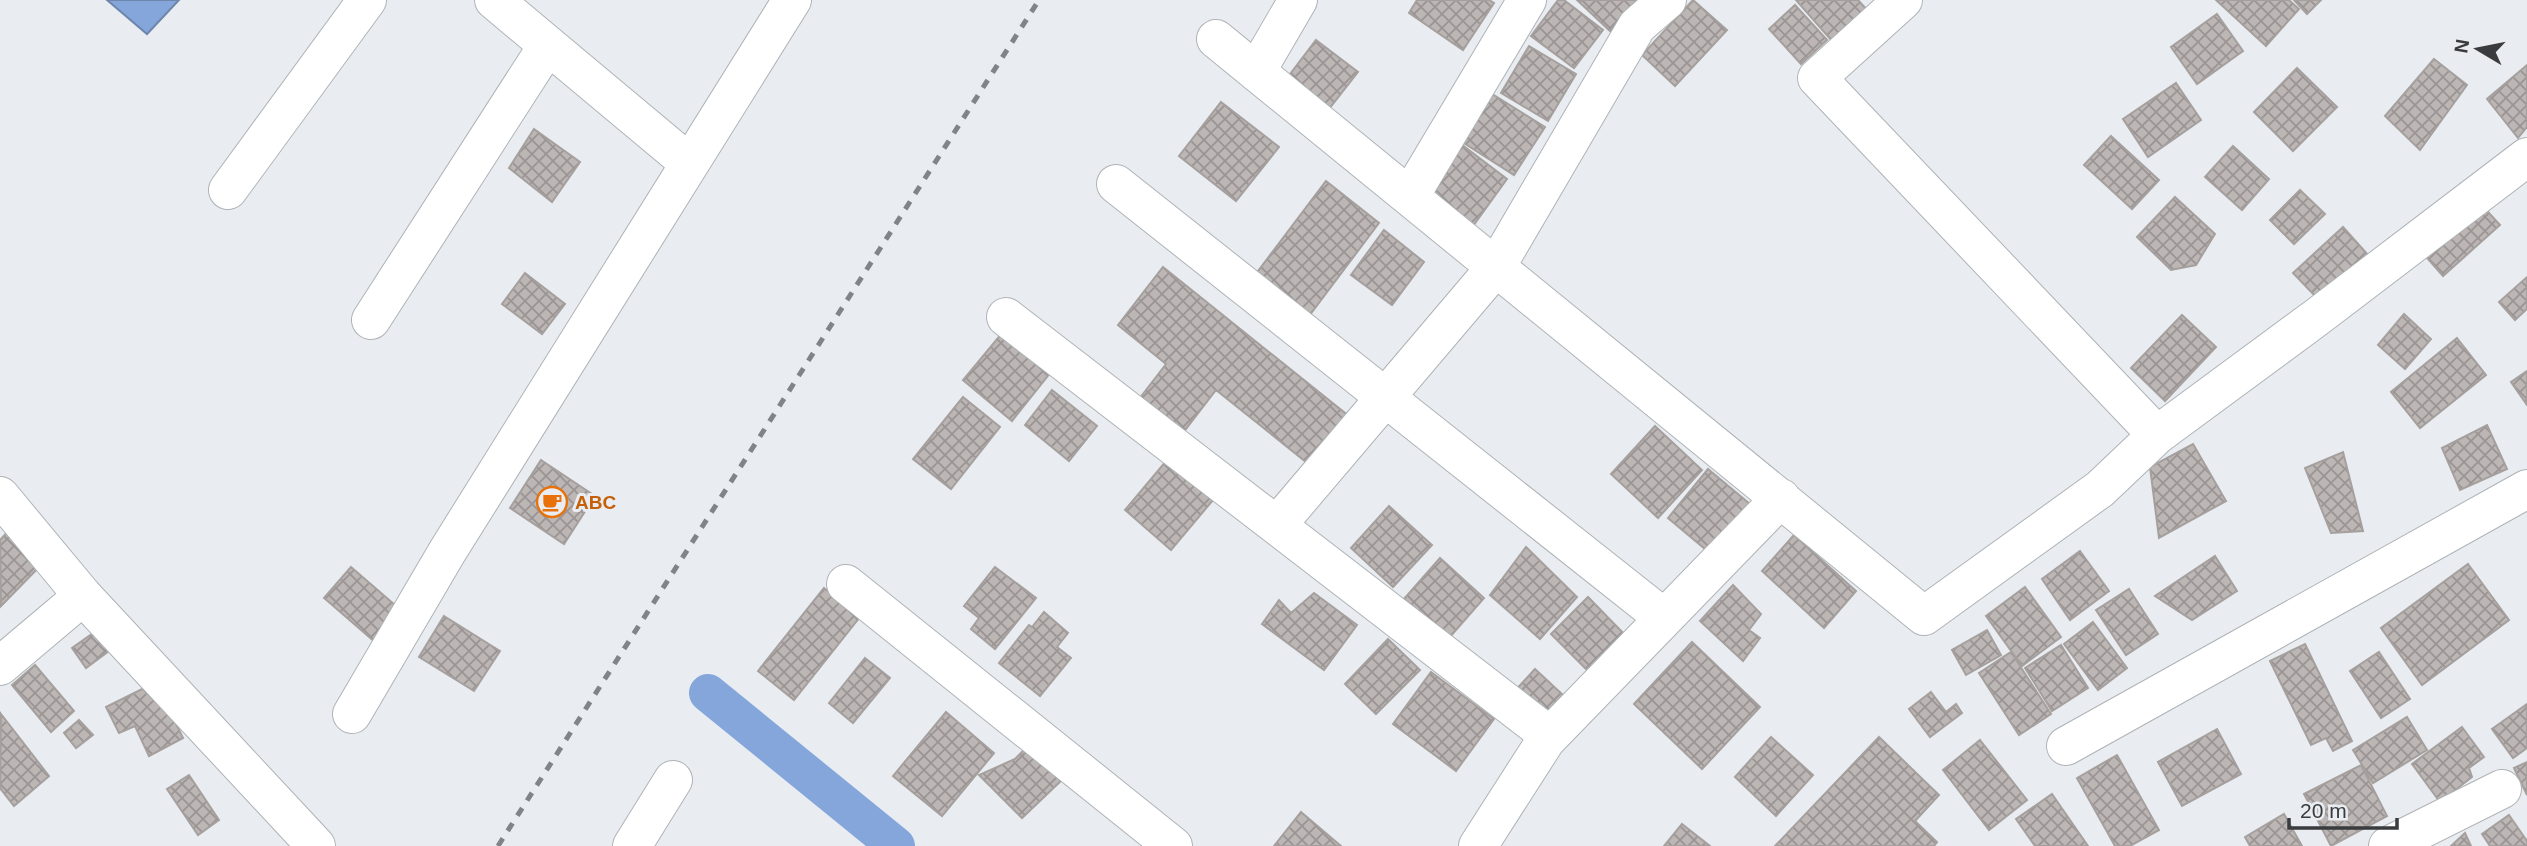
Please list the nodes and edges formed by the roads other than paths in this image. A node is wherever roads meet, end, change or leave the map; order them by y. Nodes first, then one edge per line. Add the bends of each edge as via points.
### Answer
1 (367, 0) edge
2 (494, 0) edge
3 (792, 0) edge
4 (1298, 0) edge
5 (1527, 0) edge
6 (1667, 0) edge
7 (1903, 0) edge
8 (1216, 39) dead end
9 (548, 46) junction
10 (1256, 72) junction
11 (2527, 157) edge
12 (689, 163) junction
13 (1116, 184) dead end
14 (228, 190) dead end
15 (1410, 196) junction
16 (1496, 267) junction
17 (1006, 317) dead end
18 (371, 320) dead end
19 (1384, 397) junction
20 (2157, 435) junction
21 (2527, 489) edge
22 (0, 496) edge
23 (1781, 498) junction
24 (1277, 525) junction
25 (846, 584) dead end
26 (83, 596) junction
27 (1664, 618) junction
28 (0, 666) edge
29 (352, 714) dead end
30 (1550, 736) junction
31 (2066, 746) dead end
32 (673, 780) dead end
33 (2502, 789) dead end
34 (1489, 842) edge
35 (2399, 843) edge
36 (316, 846) edge
37 (632, 846) edge
38 (1173, 846) edge

1 - 14 street
2 - 9 street
3 - 12 street
4 - 10 street
5 - 15 street
6 - 16 street via 1637,26
7 - 20 street via 1817,78
8 - 10 street
9 - 12 street
9 - 18 street
10 - 15 street
11 - 20 street
12 - 29 street
13 - 19 street
15 - 16 street
16 - 19 street
16 - 23 street
17 - 24 street
19 - 24 street
19 - 27 street
20 - 23 street via 2100,489 1924,616
21 - 31 street
22 - 26 street
23 - 27 street
24 - 30 street
25 - 38 street
26 - 28 street
26 - 36 street
27 - 30 street
30 - 34 street
32 - 37 street
33 - 35 street

